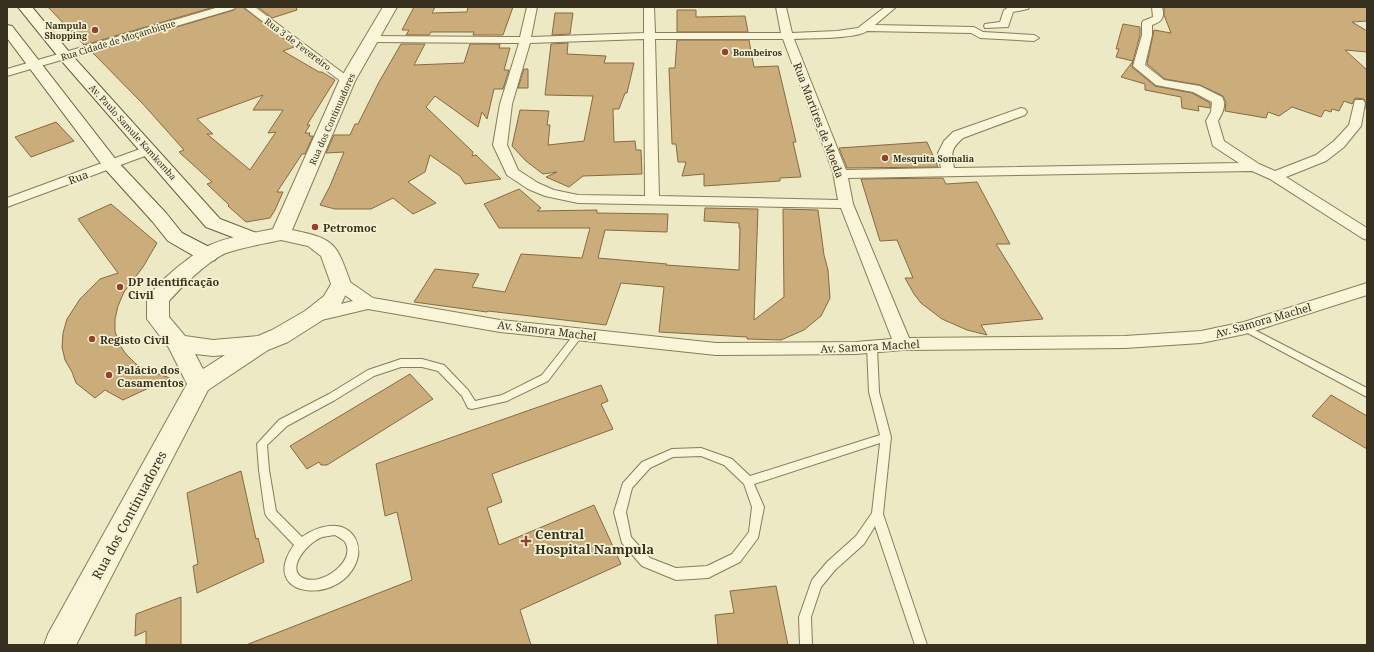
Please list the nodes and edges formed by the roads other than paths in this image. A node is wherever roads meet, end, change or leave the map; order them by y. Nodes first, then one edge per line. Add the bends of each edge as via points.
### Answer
1 (25, 7) edge
2 (230, 7) edge
3 (249, 7) edge
4 (390, 7) edge
5 (532, 7) edge
6 (649, 7) edge
7 (781, 7) edge
8 (891, 7) edge
9 (1024, 7) edge
10 (1157, 7) edge
11 (989, 26) dead end
12 (864, 28) junction
13 (7, 29) edge
14 (649, 36) junction
15 (787, 36) junction
16 (1034, 38) dead end
17 (372, 39) junction
18 (525, 40) junction
19 (65, 56) junction
20 (35, 65) junction
21 (7, 73) edge
22 (347, 81) junction
23 (1359, 103) dead end
24 (1021, 112) dead end
25 (148, 150) junction
26 (111, 165) junction
27 (1254, 167) junction
28 (948, 171) junction
29 (841, 174) junction
30 (1275, 176) junction
31 (652, 201) junction
32 (7, 203) edge
33 (846, 204) junction
34 (281, 234) junction
35 (1367, 235) edge
36 (254, 239) junction
37 (208, 255) junction
38 (341, 284) junction
39 (1367, 289) edge
40 (368, 303) junction
41 (313, 316) junction
42 (1246, 328) junction
43 (578, 334) junction
44 (178, 342) junction
45 (260, 344) junction
46 (903, 344) junction
47 (872, 347) junction
48 (199, 384) junction
49 (1367, 393) edge
50 (886, 437) junction
51 (748, 481) junction
52 (878, 514) junction
53 (301, 544) junction
54 (59, 645) edge
55 (806, 645) edge
56 (921, 645) edge

1 - 19 main road, Av. Paulo Samule Kamkomba
2 - 19 street, Rua Cidade de Moçambique
3 - 22 street, Rua 3 de Fevereiro
4 - 17 main road, Rua dos Continuadores
5 - 18 street
6 - 14 street
7 - 15 street, Rua Martires de Moeda
8 - 12 street
9 - 11 street via 1009,10 1004,25
10 - 27 street via 1160,14 1155,22 1147,23 1147,35 1139,66 1160,83 1196,89 1218,100 1217,112 1212,121 1218,143
12 - 15 street via 861,31 837,34
12 - 16 street via 974,30 980,34
13 - 20 main road
14 - 15 street
14 - 18 street
14 - 31 street
15 - 29 street, Rua Martires de Moeda
17 - 18 street
17 - 22 main road, Rua dos Continuadores
18 - 31 street via 506,104 500,138 500,145 512,172 533,186 550,193 578,199
19 - 20 street, Rua Cidade de Moçambique
19 - 25 main road, Av. Paulo Samule Kamkomba
20 - 21 street, Rua Cidade de Moçambique
20 - 26 main road
22 - 34 main road, Rua dos Continuadores
23 - 30 street via 1355,126 1339,144 1321,158
24 - 28 street via 958,135 949,144 945,153
25 - 26 street, Rua
25 - 36 main road, Av. Paulo Samule Kamkomba via 213,223
26 - 32 street, Rua
26 - 37 main road via 175,237
27 - 28 street
27 - 30 street
28 - 29 street
29 - 33 street, Rua Martires de Moeda
30 - 35 street
31 - 33 street
33 - 46 street, Rua Martires de Moeda
34 - 36 main road
34 - 38 main road via 314,241 330,253
36 - 37 main road via 219,249
37 - 44 main road via 174,282 158,299 158,319
38 - 40 street
38 - 41 main road via 332,301
39 - 42 street, Av. Samora Machel
40 - 41 street
40 - 43 street, Av. Samora Machel via 500,326
41 - 45 main road via 280,336
42 - 46 street, Av. Samora Machel via 1201,337 1125,342
42 - 49 lane
43 - 47 street, Av. Samora Machel via 716,350
43 - 53 lane via 546,378 504,398 472,405 465,393 441,368 422,363 401,363 371,373 283,423 262,444 264,470 271,513
44 - 45 main road via 213,348
44 - 48 main road
45 - 48 main road
46 - 47 street, Av. Samora Machel
47 - 50 lane via 874,392
48 - 54 main road, Rua dos Continuadores
50 - 51 lane
50 - 52 lane
51 - 51 lane via 728,462 701,452 672,453 646,465 628,486 620,512 626,539 646,562 676,574 708,572 736,558 754,534 758,507
52 - 55 lane via 860,540 831,566 816,584 805,617
52 - 56 lane
53 - 53 lane via 324,531 336,530 352,540 354,550 344,572 320,586 308,586 298,583 292,575 290,565

